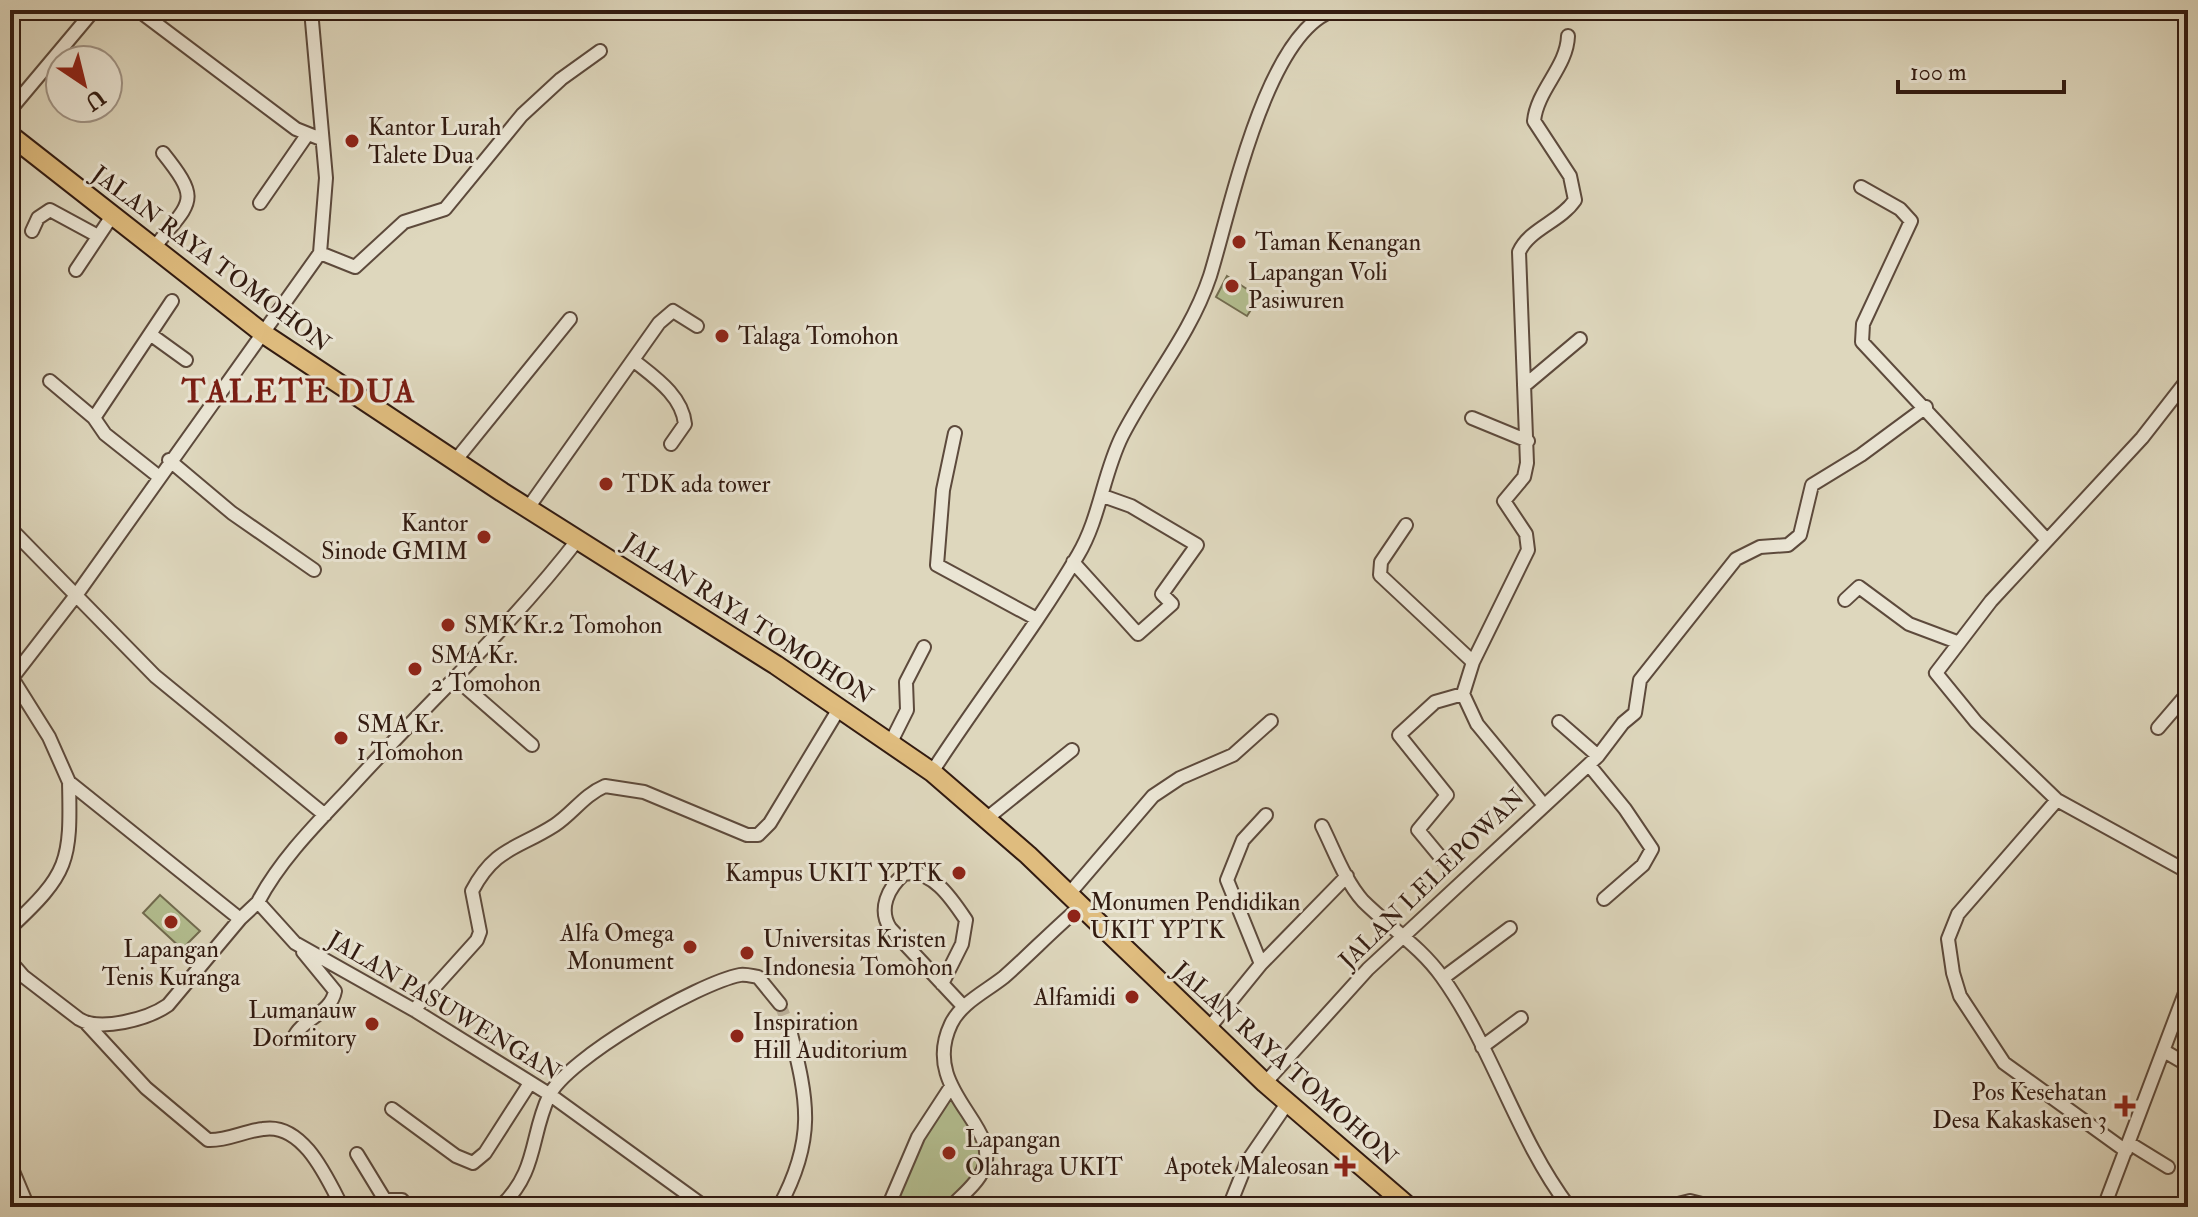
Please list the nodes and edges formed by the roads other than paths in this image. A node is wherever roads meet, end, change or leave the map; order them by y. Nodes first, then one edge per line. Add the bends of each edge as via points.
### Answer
1 (94, 10) edge
2 (138, 10) edge
3 (311, 10) edge
4 (1335, 10) edge
5 (1568, 36) dead end
6 (600, 51) dead end
7 (10, 110) edge
8 (10, 135) edge
9 (307, 135) junction
10 (321, 139) junction
11 (163, 153) dead end
12 (1861, 187) dead end
13 (260, 203) dead end
14 (112, 216) junction
15 (32, 231) dead end
16 (98, 236) junction
17 (154, 248) junction
18 (320, 253) junction
19 (76, 270) dead end
20 (172, 301) dead end
21 (570, 319) dead end
22 (697, 326) dead end
23 (150, 334) junction
24 (264, 334) junction
25 (1580, 339) dead end
26 (186, 360) dead end
27 (633, 360) junction
28 (2188, 379) edge
29 (50, 381) dead end
30 (1524, 386) junction
31 (1926, 407) junction
32 (94, 418) junction
33 (1472, 418) dead end
34 (955, 433) dead end
35 (1528, 441) junction
36 (671, 444) dead end
37 (169, 460) junction
38 (455, 461) junction
39 (158, 476) junction
40 (1103, 496) junction
41 (528, 508) junction
42 (1406, 525) dead end
43 (10, 528) edge
44 (579, 538) junction
45 (2047, 540) junction
46 (1073, 562) junction
47 (314, 570) dead end
48 (77, 594) junction
49 (1845, 600) dead end
50 (1035, 618) junction
51 (1957, 642) junction
52 (924, 647) dead end
53 (1473, 662) junction
54 (454, 677) junction
55 (11, 679) edge
56 (2188, 693) edge
57 (1463, 694) junction
58 (840, 707) junction
59 (1271, 721) dead end
60 (1559, 722) dead end
61 (2158, 728) dead end
62 (891, 742) junction
63 (532, 745) dead end
64 (1072, 750) dead end
65 (1594, 761) junction
66 (932, 772) junction
67 (69, 782) junction
68 (2057, 800) junction
69 (1543, 804) junction
70 (325, 815) junction
71 (1266, 815) dead end
72 (986, 819) junction
73 (1322, 826) dead end
74 (1442, 859) dead end
75 (2188, 872) edge
76 (1347, 876) junction
77 (1604, 899) dead end
78 (1075, 900) junction
79 (258, 902) junction
80 (240, 919) junction
81 (10, 928) edge
82 (1510, 928) dead end
83 (1404, 937) junction
84 (295, 943) junction
85 (10, 961) edge
86 (1261, 964) junction
87 (1443, 978) junction
88 (942, 984) junction
89 (2188, 985) edge
90 (780, 1004) tunnel mouth
91 (962, 1005) junction
92 (414, 1010) junction
93 (1521, 1018) dead end
94 (87, 1024) junction
95 (1209, 1028) junction
96 (790, 1030) tunnel mouth
97 (293, 1039) dead end
98 (1482, 1047) junction
99 (2164, 1051) junction
100 (2188, 1065) edge
101 (530, 1083) junction
102 (1265, 1083) junction
103 (950, 1088) junction
104 (549, 1094) junction
105 (1288, 1102) junction
106 (392, 1109) dead end
107 (2128, 1147) junction
108 (357, 1154) dead end
109 (10, 1164) edge
110 (2168, 1167) dead end
111 (28, 1207) edge
112 (342, 1207) edge
113 (407, 1207) edge
114 (500, 1207) edge
115 (705, 1207) edge
116 (779, 1207) edge
117 (888, 1207) edge
118 (951, 1207) edge
119 (1229, 1207) edge
120 (1409, 1207) edge
121 (1569, 1207) edge
122 (1666, 1207) edge
123 (1714, 1207) edge
124 (2104, 1207) edge

1 - 7 street
2 - 9 street
3 - 10 street
4 - 40 street via 1305,27 1277,76 1250,136 1202,298 1121,438
5 - 30 street via 1534,121 1570,176 1575,200 1519,252
6 - 18 street via 522,115 445,209 404,222 355,267
8 - 14 highway, JALAN RAYA TOMOHON
9 - 10 street
9 - 13 street
10 - 18 street via 326,209
11 - 17 street via 187,182 189,193
12 - 31 street via 1911,221 1863,324 1862,342
14 - 16 street
14 - 17 highway, JALAN RAYA TOMOHON
15 - 16 street via 50,210
16 - 19 street
17 - 24 highway, JALAN RAYA TOMOHON
18 - 24 street
20 - 23 street
21 - 38 street
22 - 27 street via 669,312
23 - 26 street
23 - 32 street
24 - 37 street
24 - 38 highway, JALAN RAYA TOMOHON
25 - 30 street
27 - 36 street via 663,384 683,413 685,424
27 - 41 street
28 - 45 street via 2142,438
29 - 32 street
30 - 35 street
31 - 45 street
31 - 65 street, JALAN LELEPOWAN via 1812,485 1804,529 1793,542 1760,547 1736,559 1640,680 1635,713
32 - 39 street via 105,434
33 - 35 street
34 - 50 street via 943,490 937,565
35 - 53 street via 1527,470 1504,501 1526,534 1528,550
37 - 39 street
37 - 47 street via 232,513
38 - 41 highway, JALAN RAYA TOMOHON
39 - 48 street
40 - 46 street
40 - 46 street via 1131,506 1197,545 1162,594 1172,604 1138,634
41 - 44 highway, JALAN RAYA TOMOHON
42 - 53 street via 1381,562 1380,575
43 - 48 street
44 - 54 street
44 - 58 highway, JALAN RAYA TOMOHON
45 - 51 street
46 - 50 street
48 - 55 street
48 - 70 street via 155,676
49 - 51 street via 1859,587 1909,624
50 - 66 street
51 - 68 street via 1936,673 1976,722
52 - 62 street via 906,682 907,710
53 - 57 street
54 - 63 street
54 - 70 street
55 - 67 street via 49,737
56 - 61 street
57 - 69 street via 1477,724
57 - 74 street via 1425,709 1398,737 1447,795 1418,830
58 - 62 highway, JALAN RAYA TOMOHON
58 - 92 street via 758,835 644,792 605,786 558,823 513,845 486,869 472,891 477,940
59 - 78 street via 1233,755 1153,796
60 - 65 street
62 - 66 highway, JALAN RAYA TOMOHON
64 - 72 street
65 - 69 street, JALAN LELEPOWAN
65 - 77 street via 1652,849 1643,865
66 - 72 highway, JALAN RAYA TOMOHON
67 - 80 street
67 - 81 street via 69,842 58,878
68 - 75 street
68 - 107 street via 1958,914 1948,939 1953,973 1960,996 2004,1063
69 - 83 street, JALAN LELEPOWAN
70 - 79 street
71 - 86 street via 1243,840 1227,880
72 - 78 highway, JALAN RAYA TOMOHON
73 - 76 street
76 - 83 street via 1362,899
76 - 86 street
78 - 91 street via 1007,974
78 - 95 highway, JALAN RAYA TOMOHON
79 - 80 street
79 - 84 street, JALAN PASUWENGAN
80 - 94 street via 160,1011
82 - 87 street
83 - 87 street
83 - 102 street, JALAN LELEPOWAN via 1368,969
84 - 92 street, JALAN PASUWENGAN
84 - 97 street via 335,991 332,1002
85 - 94 street
86 - 95 street
87 - 98 street
88 - 88 street via 962,944 966,920 928,877 904,874 888,893 886,920
88 - 91 street
89 - 99 street
90 - 104 street via 758,977 740,975 681,999 619,1034
91 - 103 street via 945,1044
92 - 101 street, JALAN PASUWENGAN
93 - 98 street
94 - 112 street via 146,1088 208,1140 272,1128 304,1144
95 - 102 highway, JALAN RAYA TOMOHON
96 - 116 street via 807,1101 801,1148
98 - 121 street
99 - 100 street
99 - 107 street
101 - 104 street, JALAN PASUWENGAN
101 - 106 street via 473,1163
102 - 105 highway, JALAN RAYA TOMOHON
103 - 117 street via 918,1137
103 - 118 street via 983,1136 986,1159 983,1171
104 - 114 street via 526,1171
104 - 115 street, JALAN PASUWENGAN
105 - 119 street via 1247,1162
105 - 120 highway, JALAN RAYA TOMOHON
107 - 110 street
107 - 124 street
108 - 113 street via 385,1200 397,1199
109 - 111 street
122 - 123 street via 1701,1201

